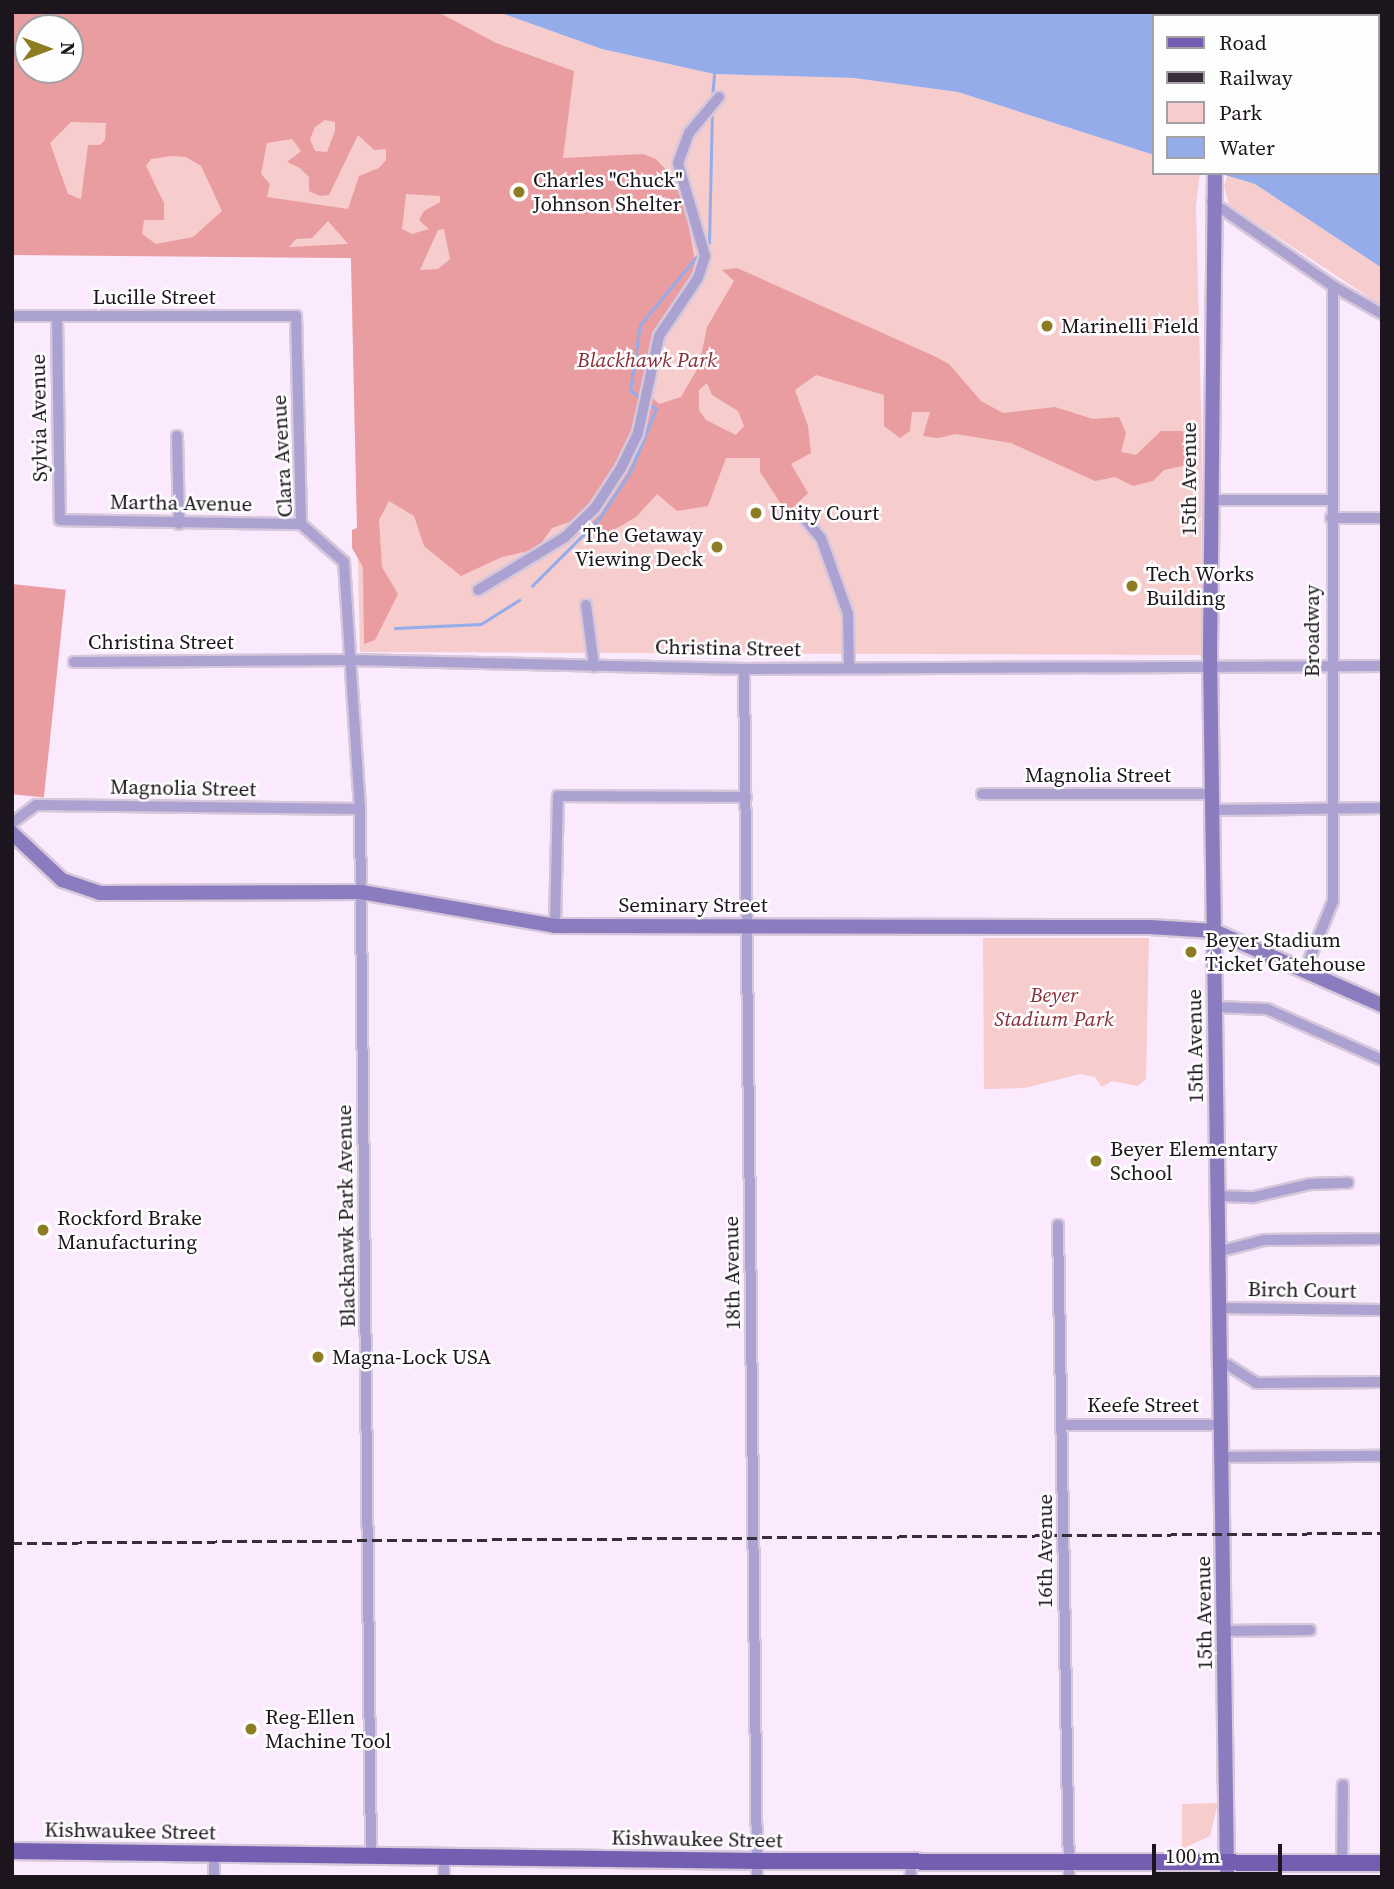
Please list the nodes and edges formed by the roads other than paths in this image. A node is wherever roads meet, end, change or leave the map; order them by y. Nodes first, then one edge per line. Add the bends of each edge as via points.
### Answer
1 (719, 97) dead end
2 (1214, 175) edge
3 (1211, 201) junction
4 (1333, 286) junction
5 (1382, 314) edge
6 (12, 316) edge
7 (57, 316) junction
8 (296, 316) joint
9 (177, 436) dead end
10 (1210, 500) junction
11 (1331, 500) junction
12 (804, 518) dead end
13 (1331, 518) junction
14 (1382, 518) edge
15 (60, 520) joint
16 (179, 524) junction
17 (301, 524) junction
18 (478, 590) dead end
19 (586, 605) dead end
20 (352, 660) junction
21 (74, 662) dead end
22 (1210, 665) junction
23 (594, 666) junction
24 (1382, 666) edge
25 (1331, 667) junction
26 (849, 668) junction
27 (744, 669) junction
28 (982, 794) dead end
29 (1213, 794) junction
30 (746, 797) junction
31 (1382, 808) edge
32 (360, 809) junction
33 (1333, 809) junction
34 (1213, 810) junction
35 (12, 823) edge
36 (12, 833) edge
37 (361, 892) junction
38 (555, 926) junction
39 (747, 926) junction
40 (1214, 932) junction
41 (1305, 970) junction
42 (1382, 1005) edge
43 (1215, 1007) junction
44 (1382, 1060) edge
45 (1348, 1182) dead end
46 (1220, 1196) junction
47 (1058, 1225) dead end
48 (1382, 1239) edge
49 (1222, 1251) junction
50 (1222, 1308) junction
51 (1382, 1310) edge
52 (1223, 1362) junction
53 (1382, 1382) edge
54 (1223, 1424) junction
55 (1063, 1425) junction
56 (1382, 1456) edge
57 (1223, 1457) junction
58 (1310, 1630) dead end
59 (1226, 1631) junction
60 (1343, 1785) dead end
61 (12, 1851) edge
62 (214, 1853) junction
63 (370, 1855) junction
64 (444, 1855) junction
65 (1342, 1863) junction
66 (1382, 1863) edge
67 (757, 1869) edge
68 (911, 1869) edge
69 (1068, 1870) edge
70 (1227, 1870) edge
71 (214, 1877) edge
72 (444, 1877) edge

1 - 18 street via 689,133 678,163 705,256 698,278 659,336 638,433 621,468 595,508 565,537
2 - 3 main road, 15th Avenue
3 - 4 street
3 - 10 main road, 15th Avenue
4 - 5 street
4 - 11 street, Broadway
6 - 7 street, Lucille Street
7 - 8 street, Lucille Street
7 - 15 street, Sylvia Avenue
8 - 17 street, Clara Avenue
9 - 16 street
10 - 11 street
10 - 22 main road, 15th Avenue
11 - 13 street, Broadway
12 - 26 street via 821,538 848,614
13 - 14 street
13 - 25 street, Broadway
15 - 16 street, Martha Avenue
16 - 17 street, Martha Avenue
17 - 20 street, Clara Avenue via 344,562
19 - 23 street
20 - 21 street, Christina Street
20 - 23 street, Christina Street
20 - 32 street, Blackhawk Park Avenue
22 - 25 street, Christina Street
22 - 26 street, Christina Street
22 - 29 main road, 15th Avenue
23 - 27 street, Christina Street
24 - 25 street, Christina Street
25 - 33 street, Broadway
26 - 27 street, Christina Street
27 - 30 street, 18th Avenue
28 - 29 street, Magnolia Street
29 - 34 main road, 15th Avenue
30 - 38 street via 558,796
30 - 39 street, 18th Avenue
31 - 33 street
32 - 35 street, Magnolia Street via 36,805
32 - 37 street, Blackhawk Park Avenue
33 - 34 street
33 - 41 street, Broadway via 1333,901
34 - 40 main road, 15th Avenue
36 - 37 main road, Seminary Street via 62,880 100,893
37 - 38 main road, Seminary Street
37 - 63 street, Blackhawk Park Avenue
38 - 39 main road, Seminary Street
39 - 40 main road, Seminary Street via 1150,927
39 - 67 street, 18th Avenue
40 - 41 main road, Seminary Street
40 - 43 main road, 15th Avenue
41 - 42 main road, Seminary Street
43 - 44 street via 1267,1009
43 - 46 main road, 15th Avenue
45 - 46 street via 1310,1184 1254,1197
46 - 49 main road, 15th Avenue
47 - 55 street, 16th Avenue
48 - 49 street via 1264,1241
49 - 50 main road, 15th Avenue
50 - 51 street, Birch Court
50 - 52 main road, 15th Avenue
52 - 53 street via 1256,1383
52 - 54 main road, 15th Avenue
54 - 55 street, Keefe Street
54 - 57 main road, 15th Avenue
55 - 69 street, 16th Avenue
56 - 57 street
57 - 59 main road, 15th Avenue
58 - 59 street
59 - 70 main road, 15th Avenue
60 - 65 street
61 - 62 main road, Kishwaukee Street
62 - 63 main road, Kishwaukee Street
62 - 71 street
63 - 64 main road, Kishwaukee Street
64 - 67 main road, Kishwaukee Street
64 - 72 street
65 - 66 main road, Kishwaukee Street
65 - 70 main road, Kishwaukee Street
67 - 68 main road, Kishwaukee Street
68 - 69 main road, Kishwaukee Street
69 - 70 main road, Kishwaukee Street

